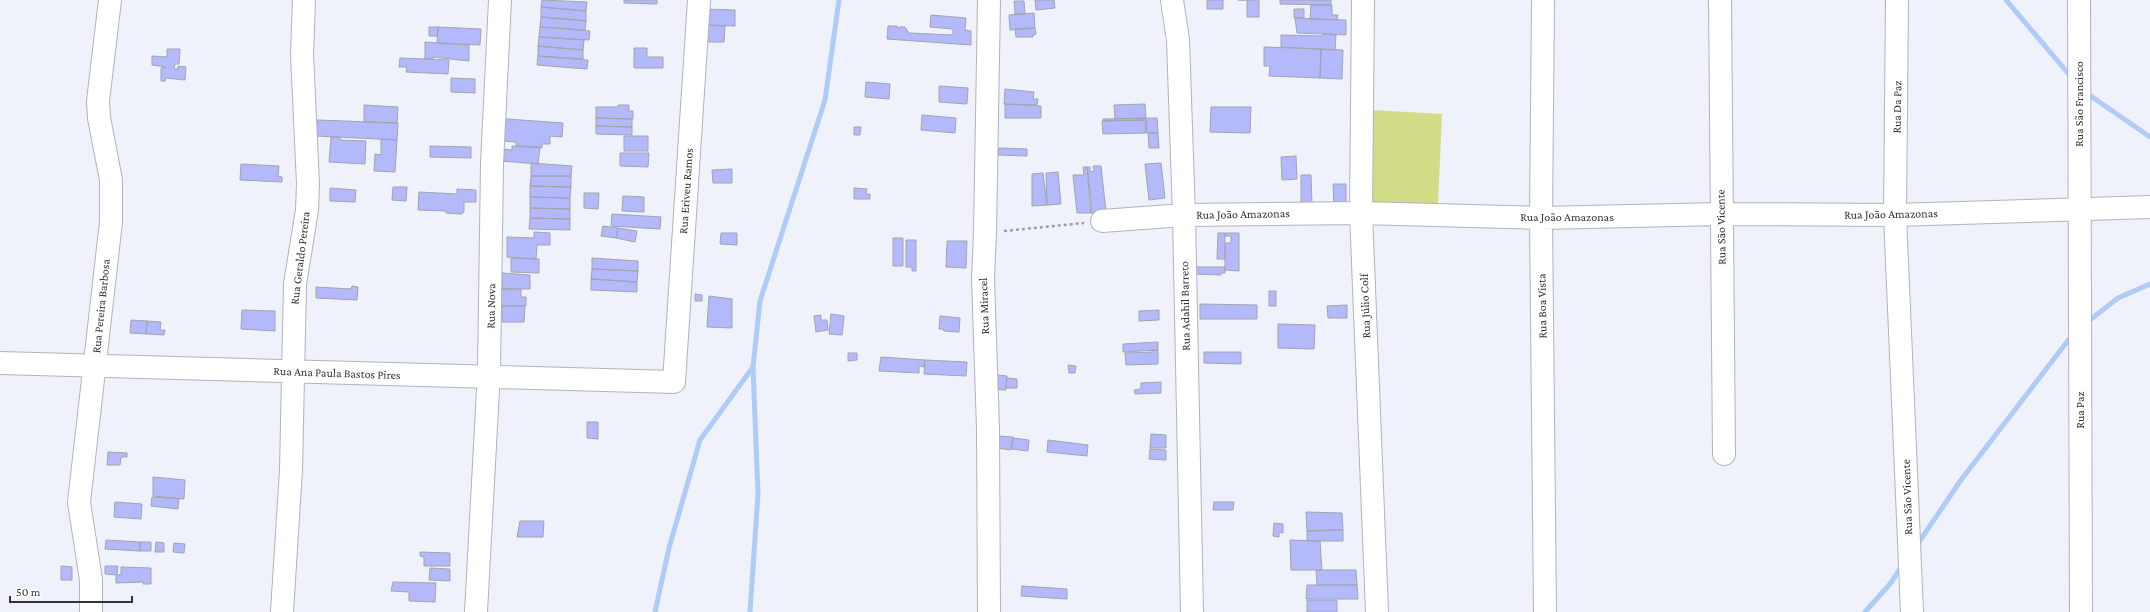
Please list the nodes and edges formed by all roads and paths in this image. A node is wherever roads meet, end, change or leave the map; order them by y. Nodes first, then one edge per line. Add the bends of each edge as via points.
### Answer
1 (110, 0) edge
2 (304, 0) edge
3 (500, 0) edge
4 (699, 0) edge
5 (989, 0) edge
6 (1172, 0) edge
7 (1362, 0) edge
8 (1543, 0) edge
9 (1720, 0) edge
10 (1897, 0) edge
11 (2079, 0) edge
12 (2150, 207) edge
13 (2080, 208) junction
14 (1362, 213) junction
15 (1721, 214) junction
16 (1184, 215) junction
17 (1895, 215) junction
18 (1541, 218) junction
19 (1102, 221) joint
20 (985, 233) junction
21 (0, 363) edge
22 (95, 366) junction
23 (292, 372) junction
24 (488, 377) junction
25 (674, 382) joint
26 (1724, 454) dead end
27 (91, 612) edge
28 (282, 612) edge
29 (476, 612) edge
30 (989, 612) edge
31 (1192, 612) edge
32 (1378, 612) edge
33 (1546, 612) edge
34 (1912, 612) edge
35 (2081, 612) edge

1 - 22 street, Rua Pereira Barbosa via 98,101 111,180 111,222
2 - 23 street, Rua Geraldo Pereira via 302,54 308,184 307,210 294,284
3 - 24 street, Rua Nova via 492,164
4 - 25 street, Rua Eriveu Ramos
5 - 20 street, Rua Miracel
6 - 16 street, Rua Adahil Barreto via 1178,40
7 - 14 street, Rua Júlio Colf
8 - 18 street, Rua Boa Vista
9 - 15 street, Rua São Vicente
10 - 17 street, Rua Da Paz
11 - 13 street, Rua São Francisco
12 - 13 street, Rua João Amazonas
13 - 17 street, Rua João Amazonas
13 - 35 street, Rua Paz
14 - 16 street, Rua João Amazonas
14 - 18 street, Rua João Amazonas
14 - 32 street, Rua Júlio Colf
15 - 17 street, Rua João Amazonas
15 - 18 street, Rua João Amazonas
15 - 26 street, Rua São Vicente
16 - 19 street, Rua João Amazonas
16 - 31 street, Rua Adahil Barreto
17 - 34 street, Rua São Vicente
18 - 33 street, Rua Boa Vista
19 - 20 path
20 - 30 street, Rua Miracel via 983,278 988,429
21 - 22 street, Rua Ana Paula Bastos Pires
22 - 23 street, Rua Ana Paula Bastos Pires
22 - 27 street, Rua Pereira Barbosa via 80,502 91,580
23 - 24 street, Rua Ana Paula Bastos Pires
23 - 28 street, Rua Geraldo Pereira via 291,470
24 - 25 street, Rua Ana Paula Bastos Pires
24 - 29 street, Rua Nova

